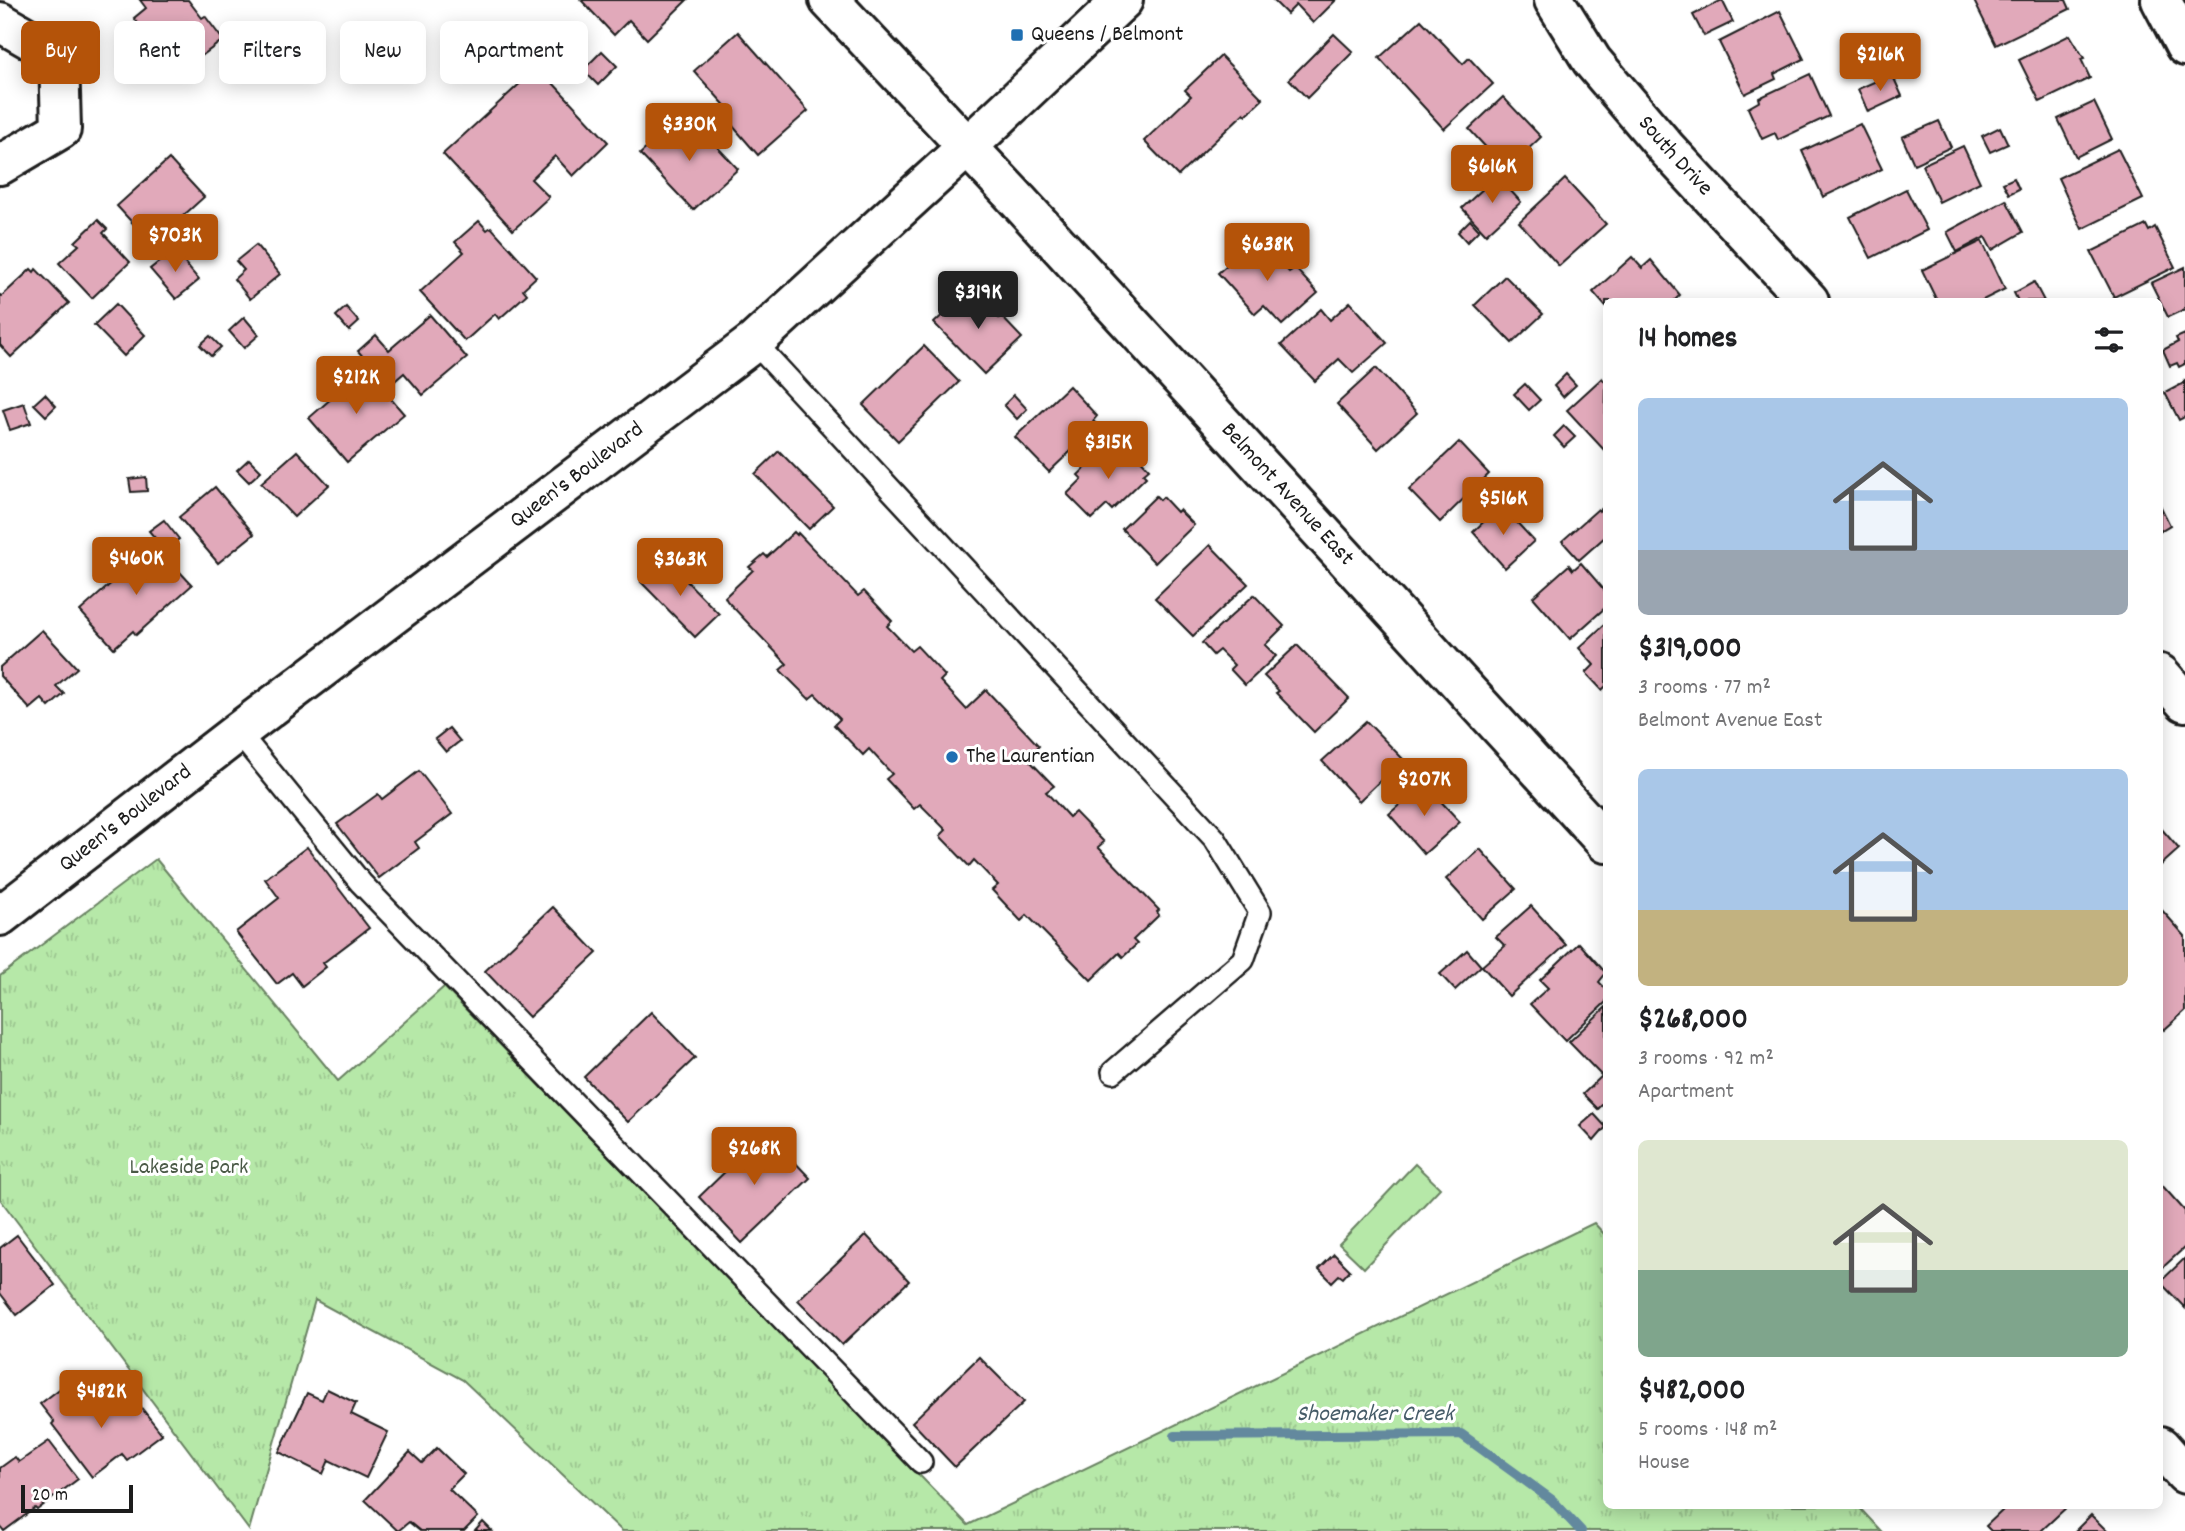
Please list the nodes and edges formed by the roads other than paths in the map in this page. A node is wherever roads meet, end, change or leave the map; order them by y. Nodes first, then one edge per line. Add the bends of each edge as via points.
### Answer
1 (829, 0) edge
2 (1124, 0) edge
3 (1554, 0) edge
4 (2161, 0) edge
5 (0, 22) edge
6 (2185, 46) edge
7 (967, 148) junction
8 (0, 166) edge
9 (1807, 298) edge
10 (754, 342) junction
11 (2163, 677) edge
12 (2185, 702) edge
13 (238, 732) junction
14 (1603, 840) edge
15 (0, 916) edge
16 (1113, 1072) dead end
17 (2163, 1449) edge
18 (921, 1462) dead end
19 (2185, 1474) edge

1 - 7 street, Belmont Avenue East
2 - 7 street, Queen's Boulevard
3 - 9 street, South Drive via 1592,61 1667,149
4 - 6 street
5 - 8 street via 58,56 61,129
7 - 10 street, Queen's Boulevard
7 - 14 street, Belmont Avenue East
10 - 13 street, Queen's Boulevard
10 - 16 lane via 1215,839 1260,912 1243,960
11 - 12 street
13 - 15 street, Queen's Boulevard
13 - 18 lane via 361,883
17 - 19 street

